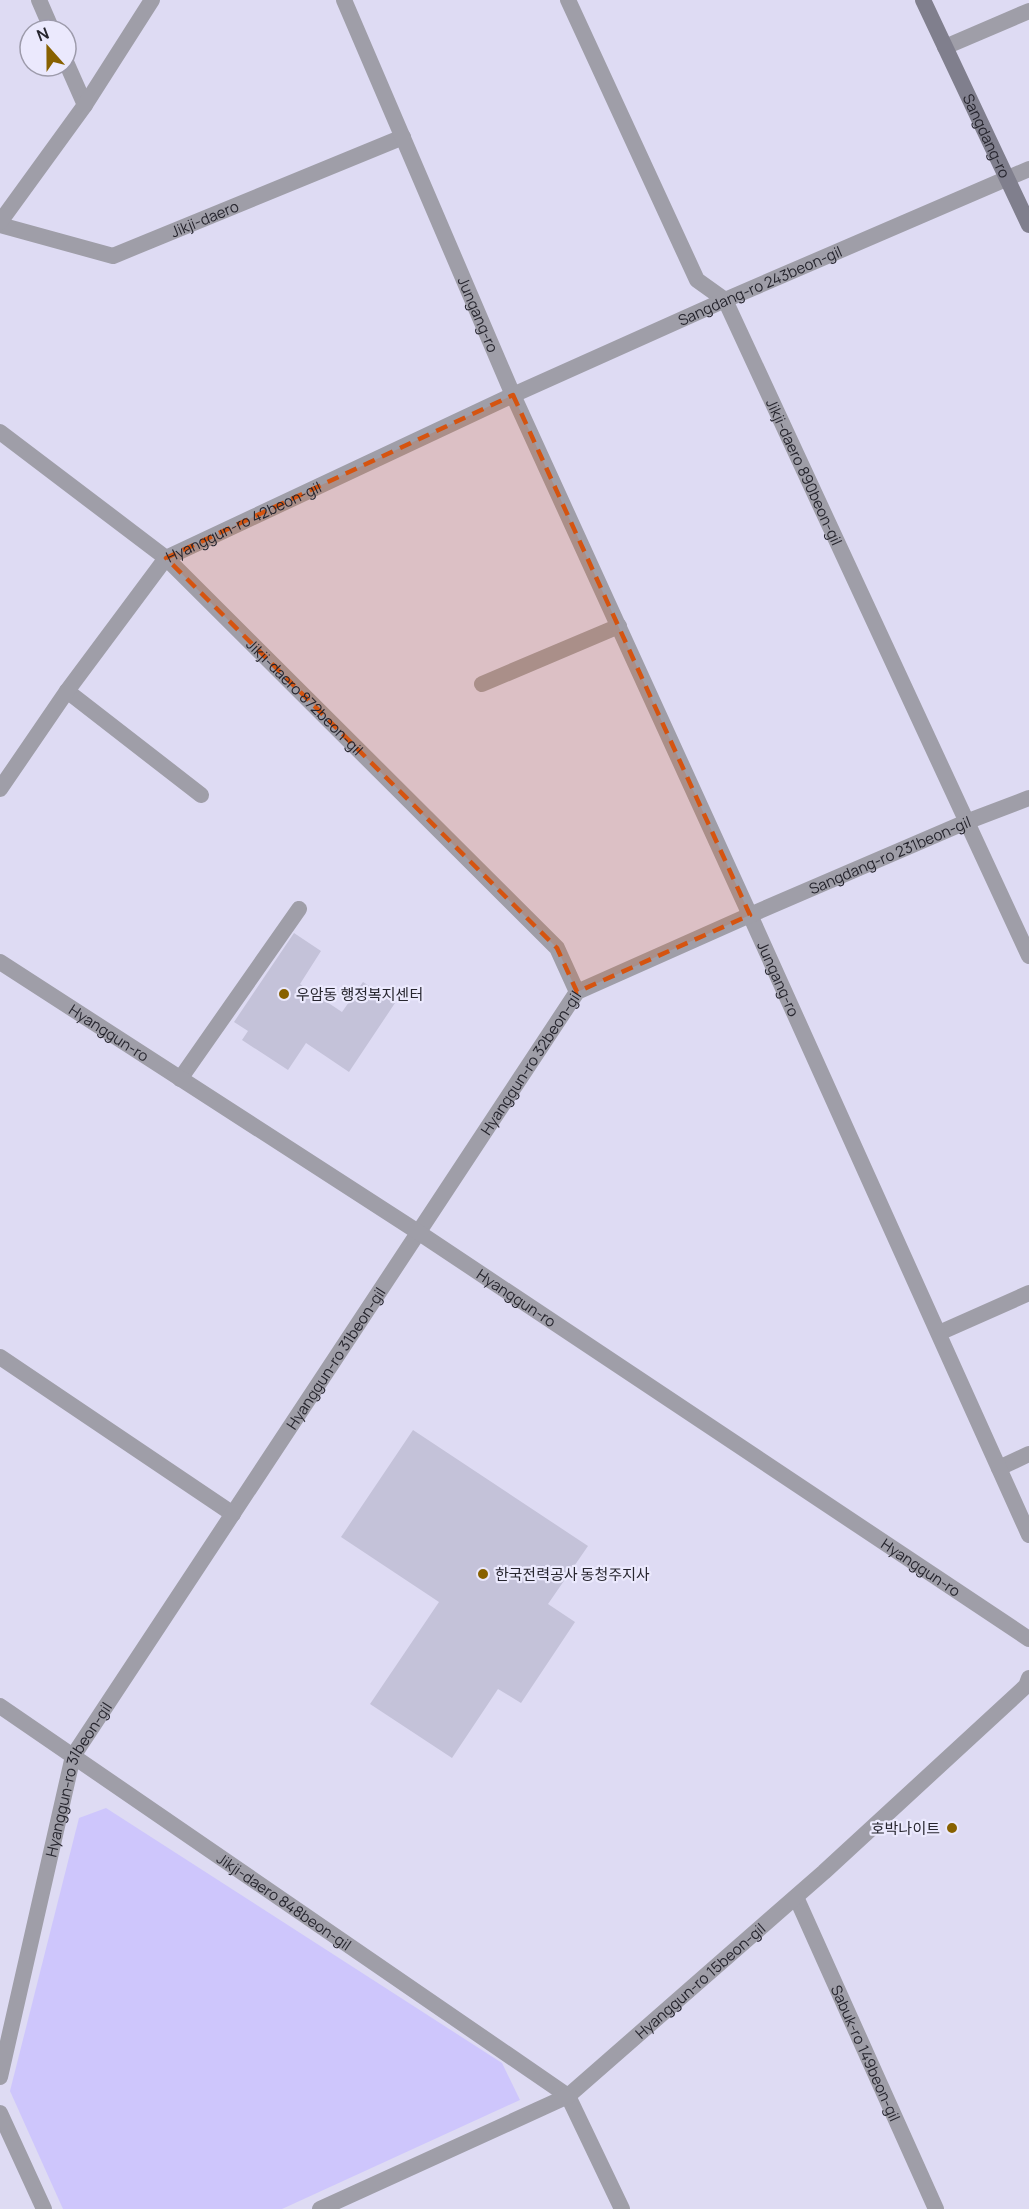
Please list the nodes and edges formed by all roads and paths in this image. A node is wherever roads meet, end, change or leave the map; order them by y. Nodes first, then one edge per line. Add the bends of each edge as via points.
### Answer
1 (39, 0) edge
2 (152, 0) edge
3 (344, 0) edge
4 (568, 0) edge
5 (923, 0) edge
6 (1029, 12) edge
7 (47, 18) edge
8 (945, 47) junction
9 (73, 78) edge
10 (85, 105) junction
11 (403, 137) junction
12 (1029, 170) edge
13 (1007, 178) junction
14 (0, 224) edge
15 (1029, 225) edge
16 (725, 300) junction
17 (513, 395) junction
18 (0, 432) edge
19 (166, 558) junction
20 (619, 626) junction
21 (482, 684) dead end
22 (67, 691) junction
23 (0, 789) edge
24 (201, 795) dead end
25 (1029, 798) edge
26 (966, 822) junction
27 (299, 909) dead end
28 (750, 915) junction
29 (1029, 956) edge
30 (0, 962) edge
31 (577, 992) junction
32 (180, 1079) junction
33 (418, 1232) junction
34 (1029, 1293) edge
35 (939, 1333) junction
36 (0, 1357) edge
37 (1029, 1454) edge
38 (999, 1468) junction
39 (233, 1514) junction
40 (1029, 1534) edge
41 (1029, 1639) edge
42 (1029, 1678) edge
43 (0, 1706) edge
44 (73, 1756) junction
45 (796, 1897) junction
46 (0, 2078) edge
47 (568, 2096) junction
48 (0, 2113) edge
49 (44, 2209) edge
50 (320, 2209) edge
51 (622, 2209) edge
52 (936, 2209) edge

1 - 7 street
2 - 10 street, Jikji-daero
3 - 11 street, Jungang-ro
4 - 16 street, Jikji-daero 890beon-gil via 697,280
5 - 8 main road, Sangdang-ro
6 - 8 street
8 - 13 main road, Sangdang-ro
9 - 10 street
10 - 14 street, Jikji-daero
11 - 14 street, Jikji-daero via 113,255
11 - 17 street, Jungang-ro
12 - 13 street, Sangdang-ro 243beon-gil
13 - 15 main road, Sangdang-ro
13 - 16 street, Sangdang-ro 243beon-gil
16 - 17 street, Sangdang-ro 243beon-gil
16 - 26 street, Jikji-daero 890beon-gil
17 - 19 street, Hyanggun-ro 42beon-gil
17 - 20 street, Jungang-ro
18 - 19 street, Jikji-daero 872beon-gil
19 - 22 street, Hyanggun-ro 42beon-gil
19 - 31 street, Jikji-daero 872beon-gil via 557,948
20 - 21 street
20 - 28 street, Jungang-ro
22 - 23 street, Hyanggun-ro 42beon-gil
22 - 24 street
25 - 26 street, Sangdang-ro 231beon-gil
26 - 28 street, Sangdang-ro 231beon-gil
26 - 29 street, Jikji-daero 890beon-gil
27 - 32 street
28 - 31 street, Hyanggun-ro 32beon-gil
28 - 35 street, Jungang-ro
30 - 32 street, Hyanggun-ro
31 - 33 street, Hyanggun-ro 32beon-gil
32 - 33 street, Hyanggun-ro
33 - 39 street, Hyanggun-ro 31beon-gil
33 - 41 street, Hyanggun-ro
34 - 35 street
35 - 38 street, Jungang-ro
36 - 39 street
37 - 38 street
38 - 40 street, Jungang-ro
39 - 44 street, Hyanggun-ro 31beon-gil
42 - 45 street, Hyanggun-ro 15beon-gil via 1026,1686
43 - 44 street, Jikji-daero 848beon-gil
44 - 46 street, Hyanggun-ro 31beon-gil
44 - 47 street, Jikji-daero 848beon-gil
45 - 47 street, Hyanggun-ro 15beon-gil
45 - 52 street, Sabuk-ro 149beon-gil
47 - 50 street, Hyanggun-ro 15beon-gil
47 - 51 street
48 - 49 street

